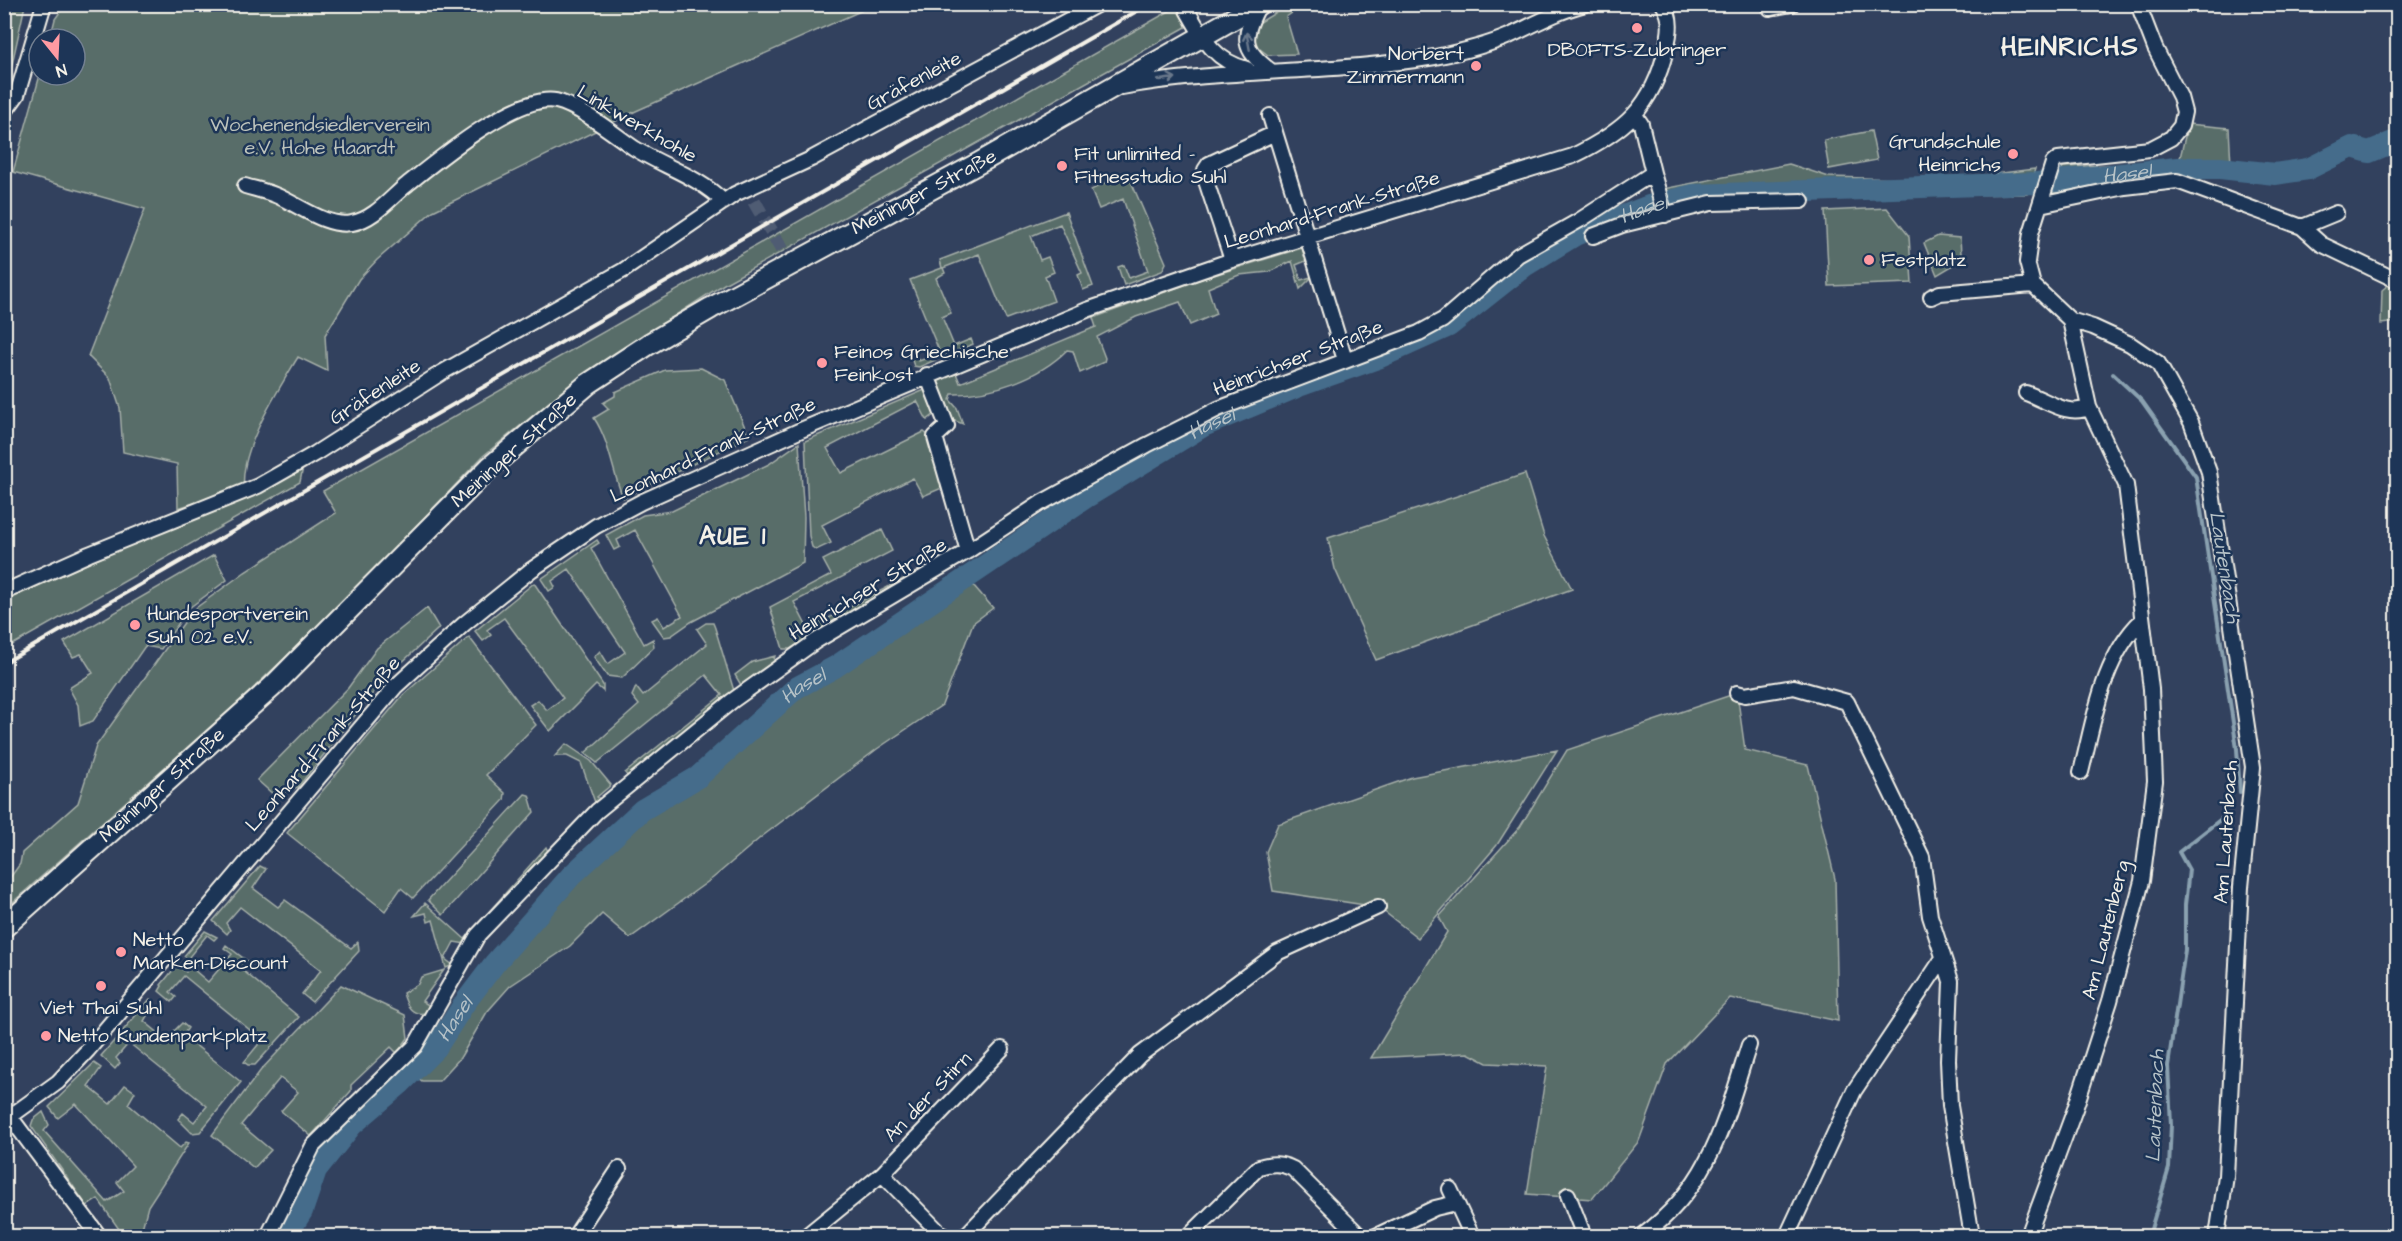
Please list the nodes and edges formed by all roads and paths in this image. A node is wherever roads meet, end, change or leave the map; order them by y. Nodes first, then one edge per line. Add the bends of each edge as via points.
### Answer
1 (44, 4) edge
2 (1098, 4) edge
3 (1259, 4) edge
4 (1585, 4) edge
5 (1768, 4) edge
6 (1792, 4) edge
7 (2138, 4) edge
8 (1670, 6) edge
9 (1187, 10) dead end
10 (1202, 38) junction
11 (1264, 72) junction
12 (1109, 89) junction
13 (5, 112) edge
14 (1635, 115) junction
15 (1270, 116) dead end
16 (1275, 133) junction
17 (1653, 173) junction
18 (245, 186) dead end
19 (747, 189) junction
20 (2041, 200) junction
21 (754, 201) tunnel mouth
22 (1802, 201) dead end
23 (724, 202) junction
24 (2336, 213) dead end
25 (1665, 214) junction
26 (2302, 227) junction
27 (1593, 236) dead end
28 (1307, 237) junction
29 (1232, 260) junction
30 (2397, 281) edge
31 (2033, 285) junction
32 (1931, 297) dead end
33 (2070, 320) junction
34 (1345, 360) junction
35 (927, 375) junction
36 (2026, 393) dead end
37 (2089, 407) junction
38 (968, 551) junction
39 (4, 592) edge
40 (2142, 620) junction
41 (1737, 693) dead end
42 (2081, 772) dead end
43 (1378, 907) dead end
44 (4, 927) edge
45 (1943, 958) junction
46 (1749, 1045) dead end
47 (1002, 1049) dead end
48 (8, 1120) edge
49 (619, 1169) dead end
50 (882, 1174) junction
51 (1450, 1189) dead end
52 (1568, 1195) dead end
53 (1455, 1203) junction
54 (99, 1236) edge
55 (268, 1236) edge
56 (575, 1236) edge
57 (806, 1236) edge
58 (943, 1236) edge
59 (965, 1236) edge
60 (1189, 1236) edge
61 (1360, 1236) edge
62 (1376, 1236) edge
63 (1472, 1236) edge
64 (1584, 1236) edge
65 (1642, 1236) edge
66 (1787, 1236) edge
67 (1972, 1236) edge
68 (2028, 1236) edge
69 (2217, 1236) edge

1 - 13 street via 21,85
2 - 19 street, Gräfenleite via 811,159
3 - 10 main road, Meininger Straße
11 -> 3 street via 1246,40 1248,25
4 - 11 street, Meininger Straße via 1508,36 1437,56 1378,65
5 - 6 street via 1770,8
7 - 20 street via 2180,97 2184,112 2181,126 2171,138 2150,149 2063,158 2053,163
8 - 14 street, Leonhard-Frank-Straße via 1670,31 1659,78
9 - 10 street
10 - 11 street, Meininger Straße via 1226,63
10 - 12 main road, Meininger Straße
12 -> 11 street, Meininger Straße via 1184,77
12 - 44 main road, Meininger Straße via 978,163 790,257 588,384 490,467 272,687
14 - 17 street via 1641,124
14 - 28 street, Leonhard-Frank-Straße via 1604,141 1565,160
15 - 16 street
16 - 28 street
16 - 29 street via 1209,164 1205,170
17 - 25 street
17 - 34 street, Heinrichser Straße via 1518,255 1443,320
18 - 23 street, Linkwerkhohle via 276,195 333,222 352,223 370,215 480,131 510,113 547,100 567,105 640,152 694,179
19 - 21 street
19 - 23 street, Gräfenleite
20 - 26 street via 2177,181
20 - 31 street via 2027,262
22 - 25 street via 1711,203
23 - 39 street, Gräfenleite via 624,270 441,373 258,486
24 - 26 street
25 - 27 street
26 - 30 street via 2321,244
28 - 29 street, Leonhard-Frank-Straße
28 - 34 street
29 - 35 street, Leonhard-Frank-Straße via 1087,310
31 - 32 street
31 - 33 street
33 - 37 street, Am Lautenberg
33 - 69 street, Am Lautenbach via 2130,344 2158,363 2192,422 2209,472 2253,767 2241,887 2226,1176
34 - 38 street, Heinrichser Straße via 1218,409 1148,444 1041,503
35 - 38 street via 947,426 935,437
35 - 48 street, Leonhard-Frank-Straße via 640,502 564,547 464,624 396,686 353,734 65,1074 38,1100
36 - 37 street via 2066,411
37 - 40 street, Am Lautenberg via 2126,485
38 - 55 street, Heinrichser Straße via 816,641 732,701 597,811 478,935 415,1046 313,1146
40 - 42 street via 2130,631 2106,677
40 - 68 street, Am Lautenberg via 2151,689 2154,781 2142,881 2088,1068
41 - 45 street via 1794,687 1847,702 1922,857 1930,916
43 - 59 street via 1277,953 1140,1055
45 - 66 street via 1854,1091
45 - 67 street via 1951,981 1950,1106
46 - 65 street via 1710,1160 1682,1201
47 - 50 street, An der Stirn
48 - 54 street
49 - 56 street
50 - 57 street, An der Stirn
50 - 58 street
51 - 53 street
52 - 64 street
53 - 62 street via 1435,1208
53 - 63 street
60 - 61 street via 1259,1167 1282,1164 1293,1169

